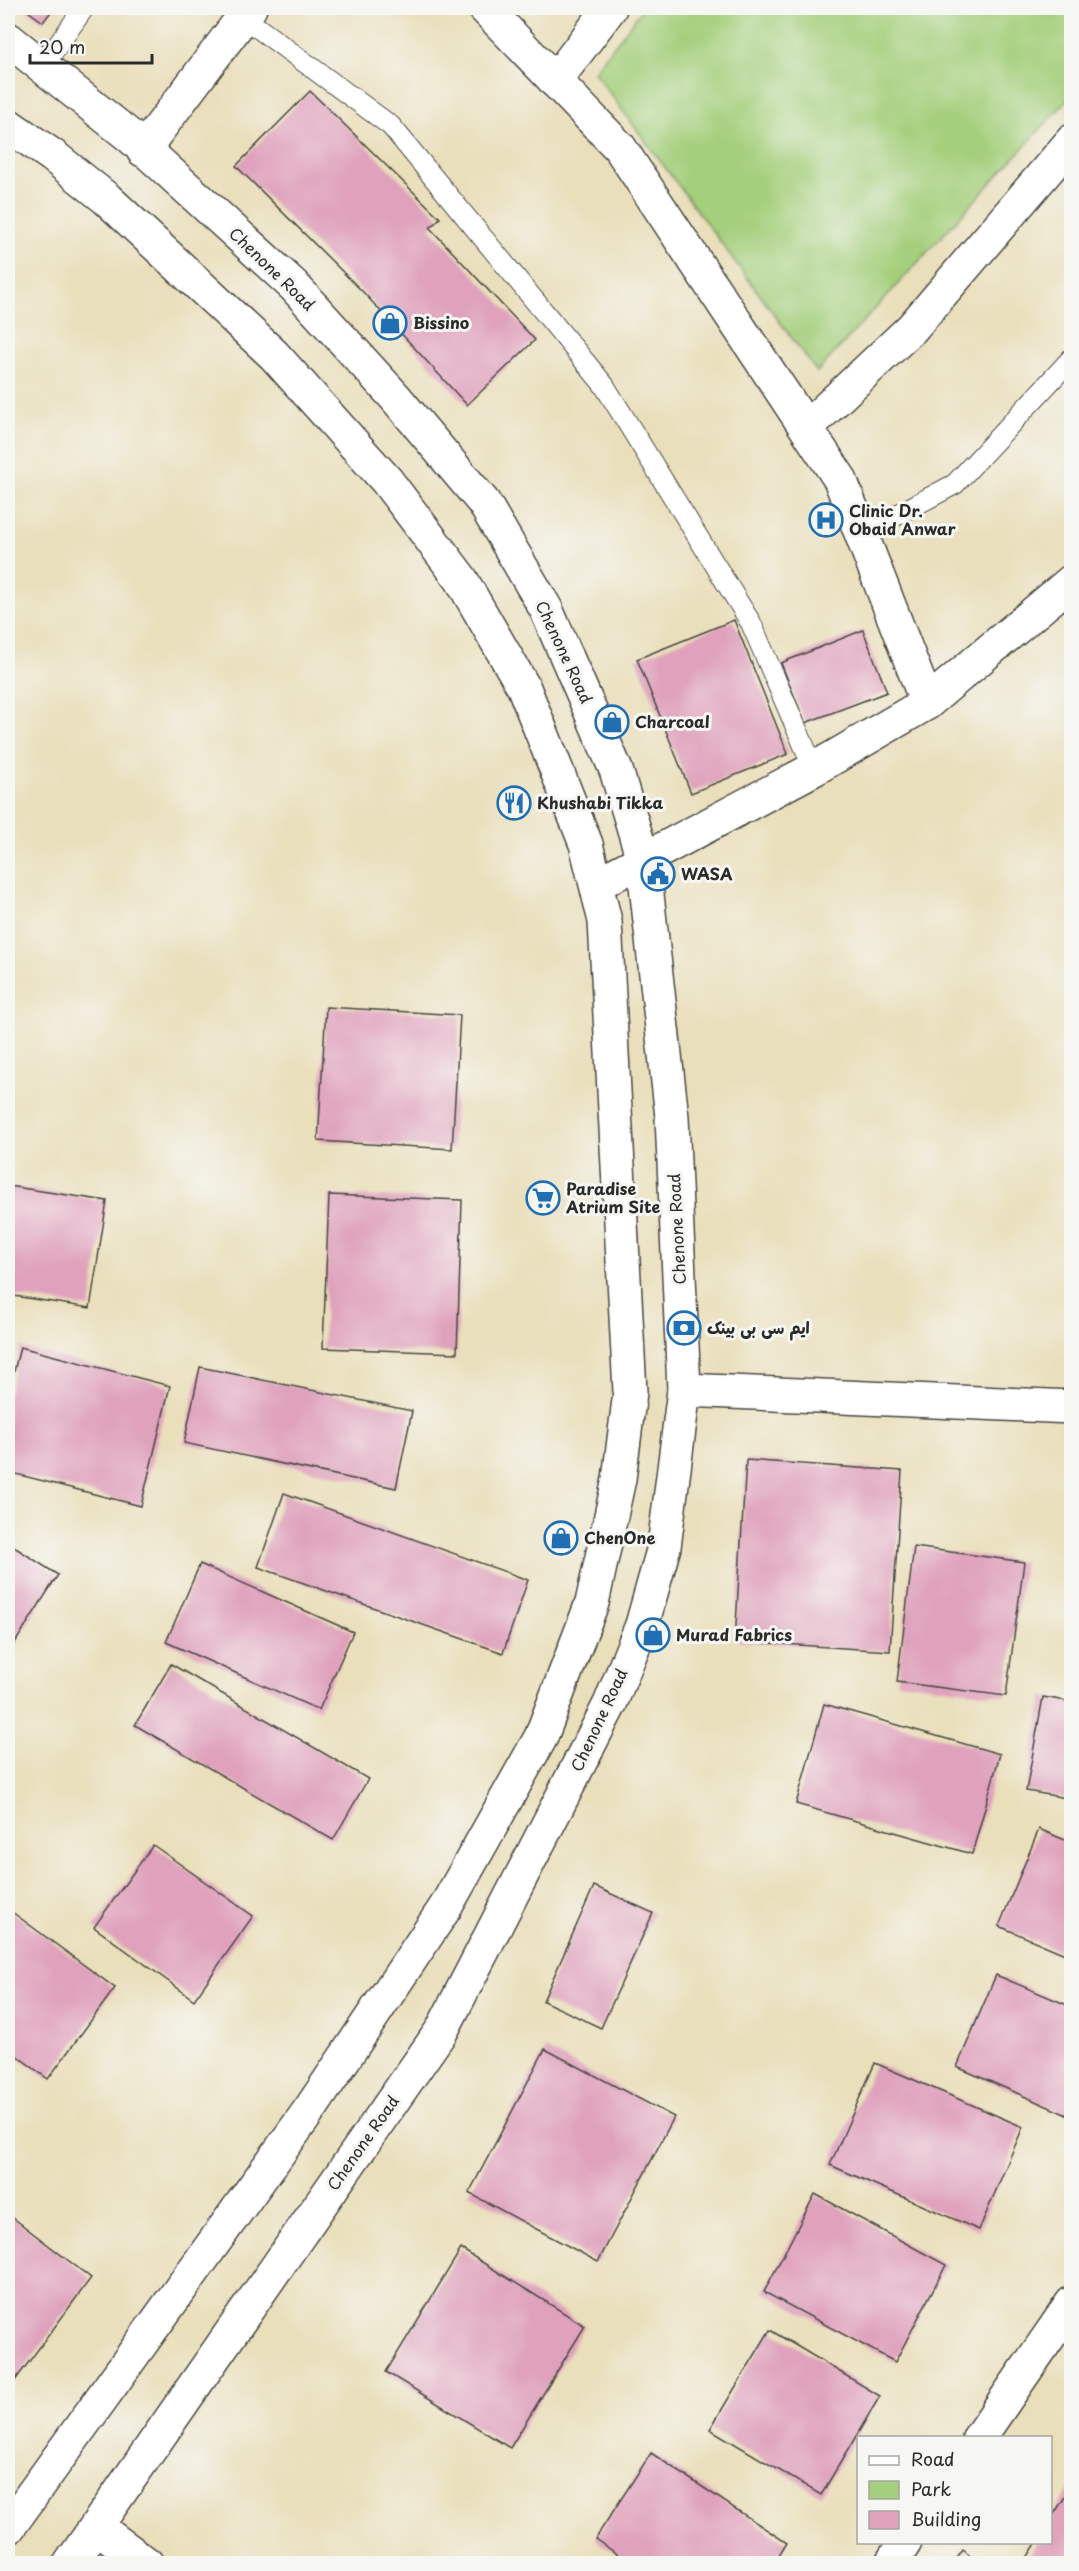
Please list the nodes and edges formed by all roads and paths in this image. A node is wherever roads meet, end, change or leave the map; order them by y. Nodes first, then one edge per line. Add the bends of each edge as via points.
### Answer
1 (84, 8) edge
2 (485, 8) edge
3 (610, 8) edge
4 (246, 12) edge
5 (8, 39) edge
6 (43, 66) junction
7 (555, 81) junction
8 (8, 125) edge
9 (1071, 141) edge
10 (143, 150) junction
11 (1071, 358) edge
12 (807, 427) junction
13 (861, 534) junction
14 (1071, 582) edge
15 (927, 703) junction
16 (814, 770) junction
17 (643, 859) junction
18 (597, 884) junction
19 (684, 1390) junction
20 (1071, 1407) edge
21 (1071, 2303) edge
22 (980, 2436) edge
23 (97, 2527) junction
24 (8, 2528) edge
25 (904, 2544) edge
26 (70, 2564) edge
27 (147, 2564) edge
28 (891, 2564) edge

1 - 6 lane
2 - 7 street
3 - 7 street
4 - 10 street
4 - 16 lane via 391,126 604,385 751,622
5 - 6 street, Chenone Road
6 - 10 street, Chenone Road
7 - 12 street via 620,148
8 - 18 street via 106,199 274,355 387,481 461,579 524,687 586,844
9 - 12 street via 912,328
10 - 17 street, Chenone Road via 292,285 395,397 484,503 546,609 616,771
11 - 13 lane via 955,484
12 - 13 street via 840,479
13 - 15 street
14 - 15 street
15 - 16 street
16 - 17 street
17 - 18 street
17 - 19 street, Chenone Road via 672,1118
18 - 24 street via 609,964 630,1392 619,1479 592,1603 541,1737 445,1908 311,2108
19 - 20 street
19 - 23 street, Chenone Road via 664,1547 642,1625 610,1704 447,2019
21 - 22 street
23 - 26 street, Chenone Road
23 - 27 street
25 - 28 street

